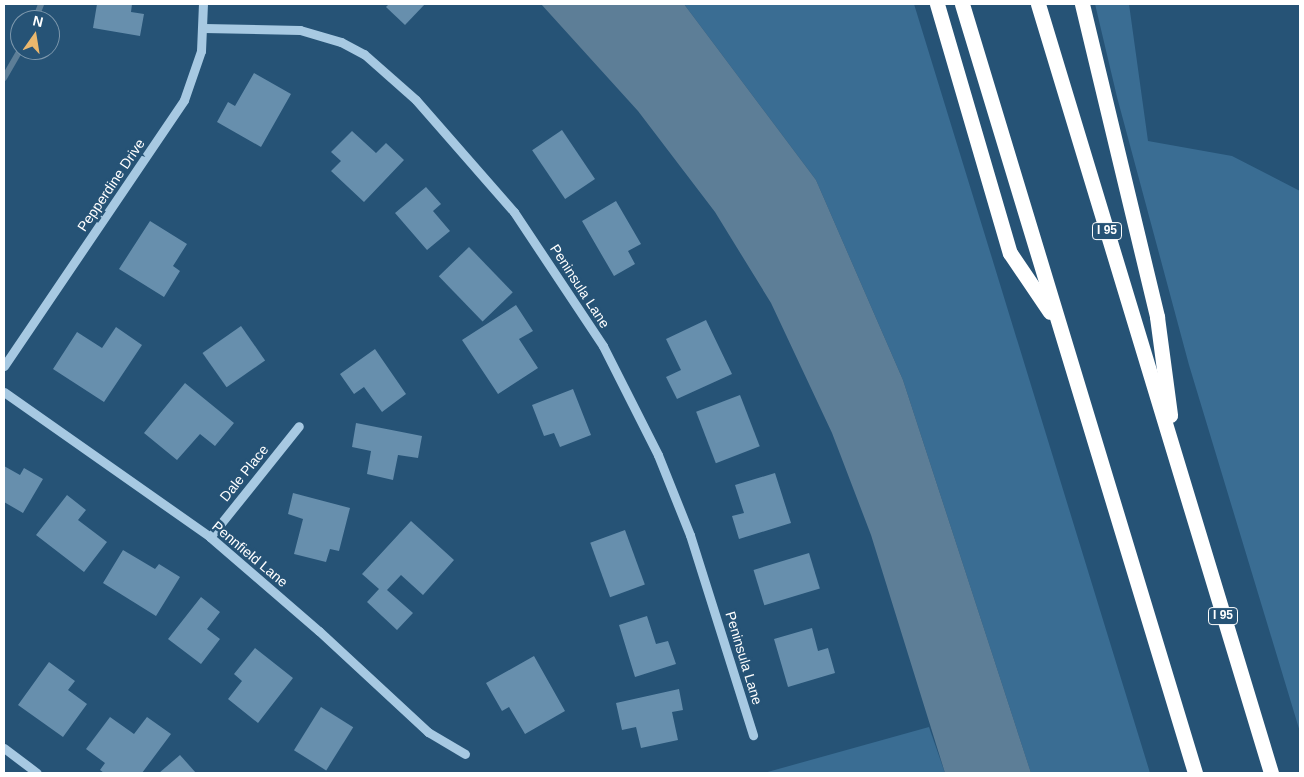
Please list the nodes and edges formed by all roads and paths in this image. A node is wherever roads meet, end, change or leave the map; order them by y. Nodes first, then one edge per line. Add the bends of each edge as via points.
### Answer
1 (203, 4) edge
2 (937, 4) edge
3 (962, 4) edge
4 (1038, 4) edge
5 (1082, 4) edge
6 (204, 28) junction
7 (1060, 326) junction
8 (4, 366) edge
9 (4, 392) edge
10 (299, 426) dead end
11 (1176, 459) junction
12 (210, 537) junction
13 (753, 735) dead end
14 (4, 748) edge
15 (465, 754) dead end
16 (37, 773) edge
17 (1195, 773) edge
18 (1271, 773) edge

1 - 6 street, Pepperdine Drive
2 - 7 highway via 1010,252
3 - 7 highway
4 - 11 highway, I 95
5 - 11 highway via 1157,316
6 - 8 street, Pepperdine Drive via 194,77 178,110
6 - 13 street, Peninsula Lane via 300,30 341,42 364,54 416,100 514,212 603,346 658,455 690,535
7 - 17 highway
9 - 12 street, Pennfield Lane
10 - 12 street, Dale Place
11 - 18 highway, I 95
12 - 15 street, Pennfield Lane via 319,631 428,732
14 - 16 street

